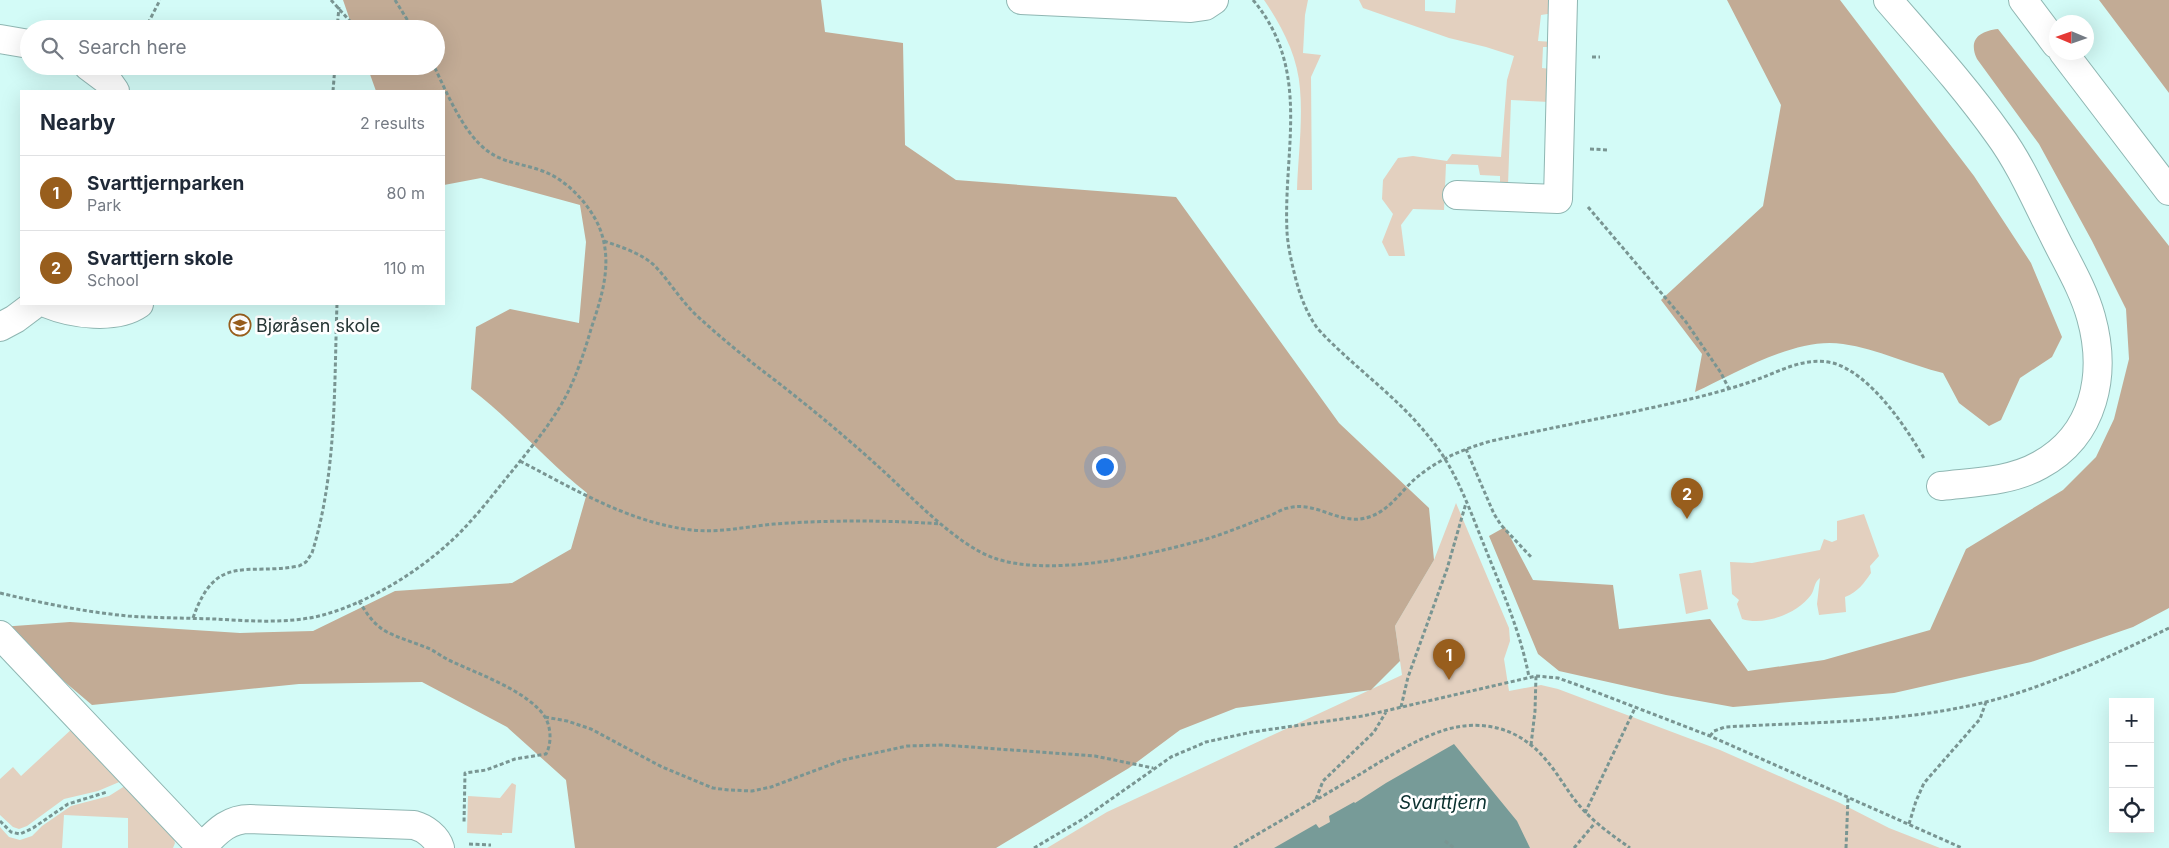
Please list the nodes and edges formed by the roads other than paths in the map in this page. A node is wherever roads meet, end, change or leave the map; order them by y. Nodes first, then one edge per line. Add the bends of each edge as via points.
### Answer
1 (1021, 0) edge
2 (1214, 0) edge
3 (1563, 0) edge
4 (1888, 0) edge
5 (2022, 0) edge
6 (2049, 35) edge
7 (0, 39) edge
8 (20, 42) edge
9 (2069, 60) edge
10 (100, 75) edge
11 (114, 90) edge
12 (2169, 191) edge
13 (1456, 195) dead end
14 (34, 305) edge
15 (51, 305) edge
16 (137, 305) edge
17 (0, 327) edge
18 (1940, 486) road end
19 (0, 635) edge
20 (199, 847) edge
21 (440, 848) edge

1 - 2 street via 1191,8 1206,6
3 - 13 street via 1558,199
4 - 18 street via 1968,95 2005,145 2037,201 2079,288 2090,316 2097,351 2097,378 2092,400 2077,434 2061,450 2020,475
5 - 6 street
7 - 8 street
9 - 12 street
10 - 11 street
14 - 17 street
15 - 16 street via 85,313 128,310
19 - 20 street
20 - 21 street via 226,825 250,819 414,825 428,832 439,842

